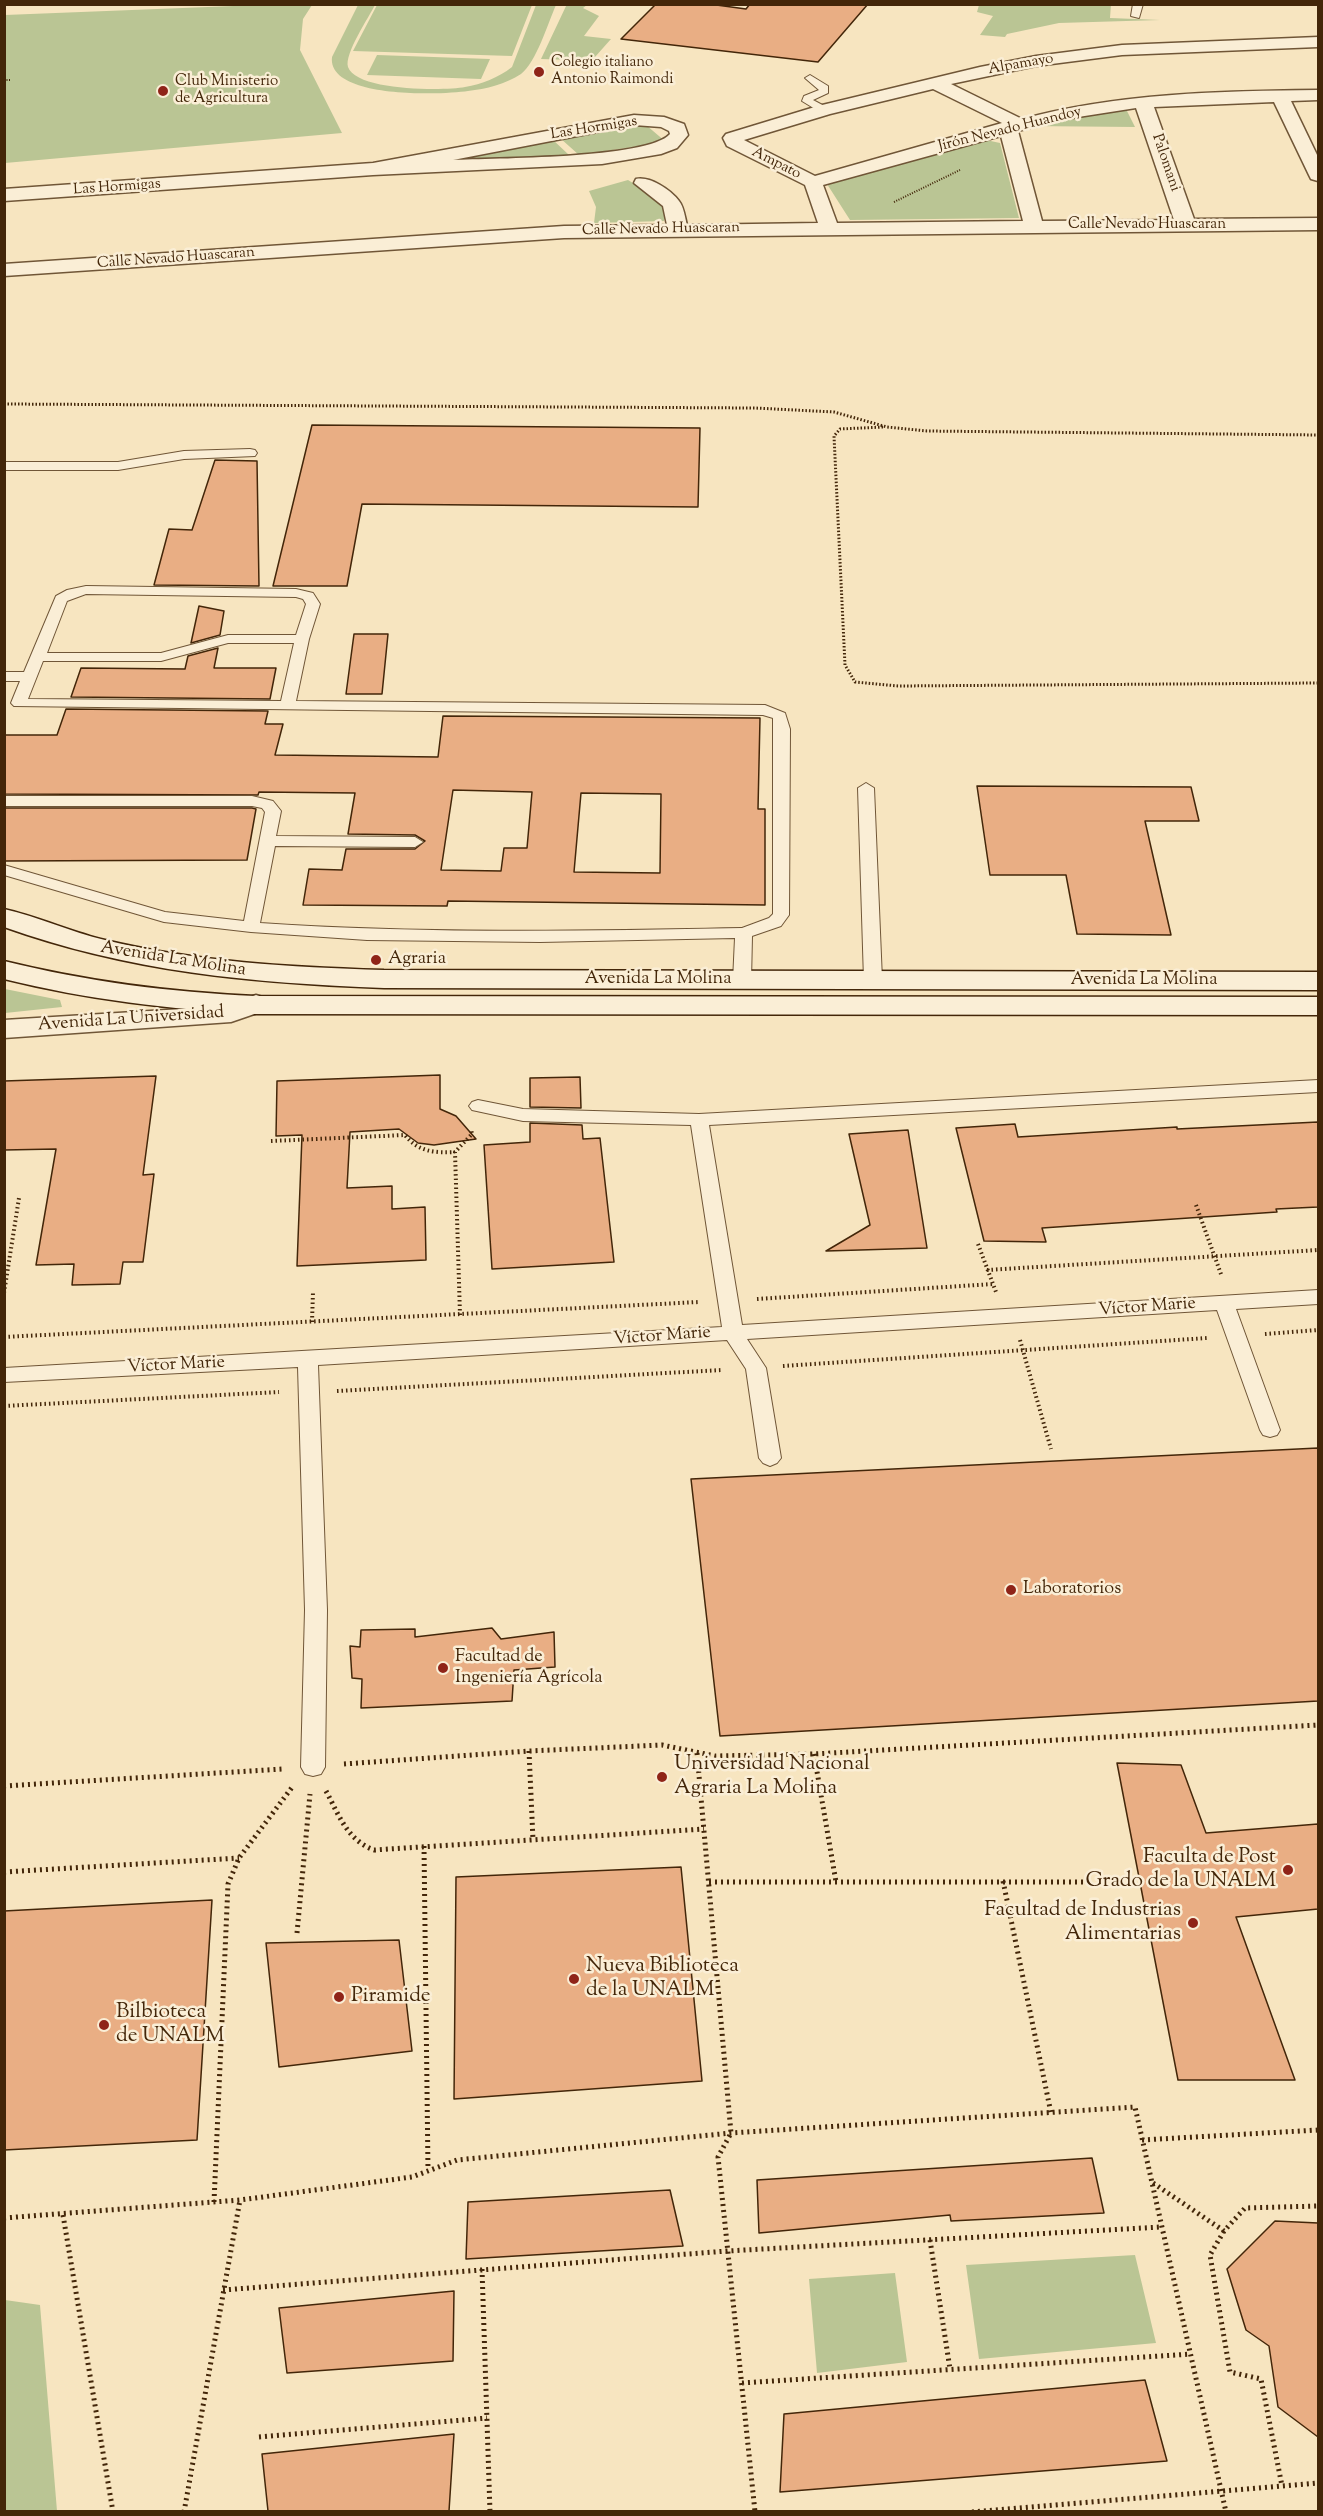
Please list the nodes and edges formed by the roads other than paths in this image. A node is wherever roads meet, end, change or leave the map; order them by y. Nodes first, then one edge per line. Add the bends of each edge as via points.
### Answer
1 (1138, 4) edge
2 (1136, 16) dead end
3 (1318, 42) edge
4 (810, 78) dead end
5 (935, 83) junction
6 (1279, 94) junction
7 (1318, 95) edge
8 (1143, 102) junction
9 (824, 110) junction
10 (1013, 126) junction
11 (732, 138) joint
12 (373, 169) junction
13 (1318, 176) edge
14 (813, 182) junction
15 (643, 183) dead end
16 (4, 195) edge
17 (1318, 224) edge
18 (1186, 225) junction
19 (1034, 226) junction
20 (829, 227) junction
21 (678, 229) junction
22 (4, 270) edge
23 (250, 453) dead end
24 (4, 466) edge
25 (302, 639) junction
26 (37, 657) junction
27 (4, 676) edge
28 (29, 677) junction
29 (11, 703) edge
30 (286, 706) junction
31 (866, 788) dead end
32 (4, 801) edge
33 (267, 841) junction
34 (415, 842) dead end
35 (4, 870) edge
36 (4, 917) edge
37 (251, 927) junction
38 (744, 933) junction
39 (4, 970) edge
40 (280, 976) junction
41 (873, 980) junction
42 (742, 981) junction
43 (1318, 981) edge
44 (256, 1004) junction
45 (1318, 1006) edge
46 (4, 1029) edge
47 (1318, 1086) edge
48 (474, 1114) road end
49 (699, 1120) junction
50 (1318, 1297) edge
51 (1227, 1303) junction
52 (733, 1333) junction
53 (308, 1359) junction
54 (4, 1375) edge
55 (1270, 1430) dead end
56 (770, 1458) dead end
57 (313, 1767) road end

1 - 2 lane
3 - 5 street, Alpamayo via 1122,50 1036,61
4 - 9 lane via 824,91 806,100
5 - 9 street, Alpamayo
5 - 10 street
6 - 7 street, Jirón Nevado Huandoy
6 - 8 street, Jirón Nevado Huandoy
6 - 13 street
8 - 10 street, Jirón Nevado Huandoy
8 - 18 street, Palomani
9 - 11 street, Alpamayo
10 - 14 street, Jirón Nevado Huandoy
10 - 19 street
11 - 14 street, Ampato via 733,142
12 - 12 street, Las Hormigas via 602,158 654,150 671,144 680,135 678,128 664,122 634,120
12 - 16 street, Las Hormigas
14 - 20 street, Ampato
15 - 21 street via 672,204
17 - 18 street, Calle Nevado Huascaran
18 - 19 street, Calle Nevado Huascaran
19 - 20 street, Calle Nevado Huascaran
20 - 21 street, Calle Nevado Huascaran
21 - 22 street, Calle Nevado Huascaran via 564,232
23 - 24 lane via 184,455 118,466
25 - 26 lane via 228,639 161,657
25 - 26 lane via 314,604 308,596 296,592 86,590 61,599
25 - 30 lane
26 - 28 lane
27 - 28 lane
28 - 29 lane
29 - 30 lane
30 - 38 lane via 765,710 780,716 781,915 775,922
31 - 41 lane
32 - 33 lane via 252,801 267,804 273,811
33 - 34 lane
33 - 37 lane
35 - 37 lane via 164,916
36 - 40 street, Avenida La Molina via 82,945 193,966
37 - 38 lane via 367,935
38 - 42 lane
39 - 44 street, Avenida La Molina via 41,981 140,997
40 - 42 street, Avenida La Molina
40 - 44 street via 273,992
41 - 42 street, Avenida La Molina
41 - 43 street, Avenida La Molina
44 - 45 street, Avenida La Molina via 733,1008
44 - 46 street, Avenida La Universidad via 231,1013 200,1017
47 - 49 lane
48 - 49 lane
49 - 52 lane
50 - 51 lane, Víctor Marie
51 - 52 lane, Víctor Marie
51 - 55 lane
52 - 53 lane, Víctor Marie
52 - 56 lane via 756,1368
53 - 54 lane, Víctor Marie
53 - 57 lane via 316,1610

